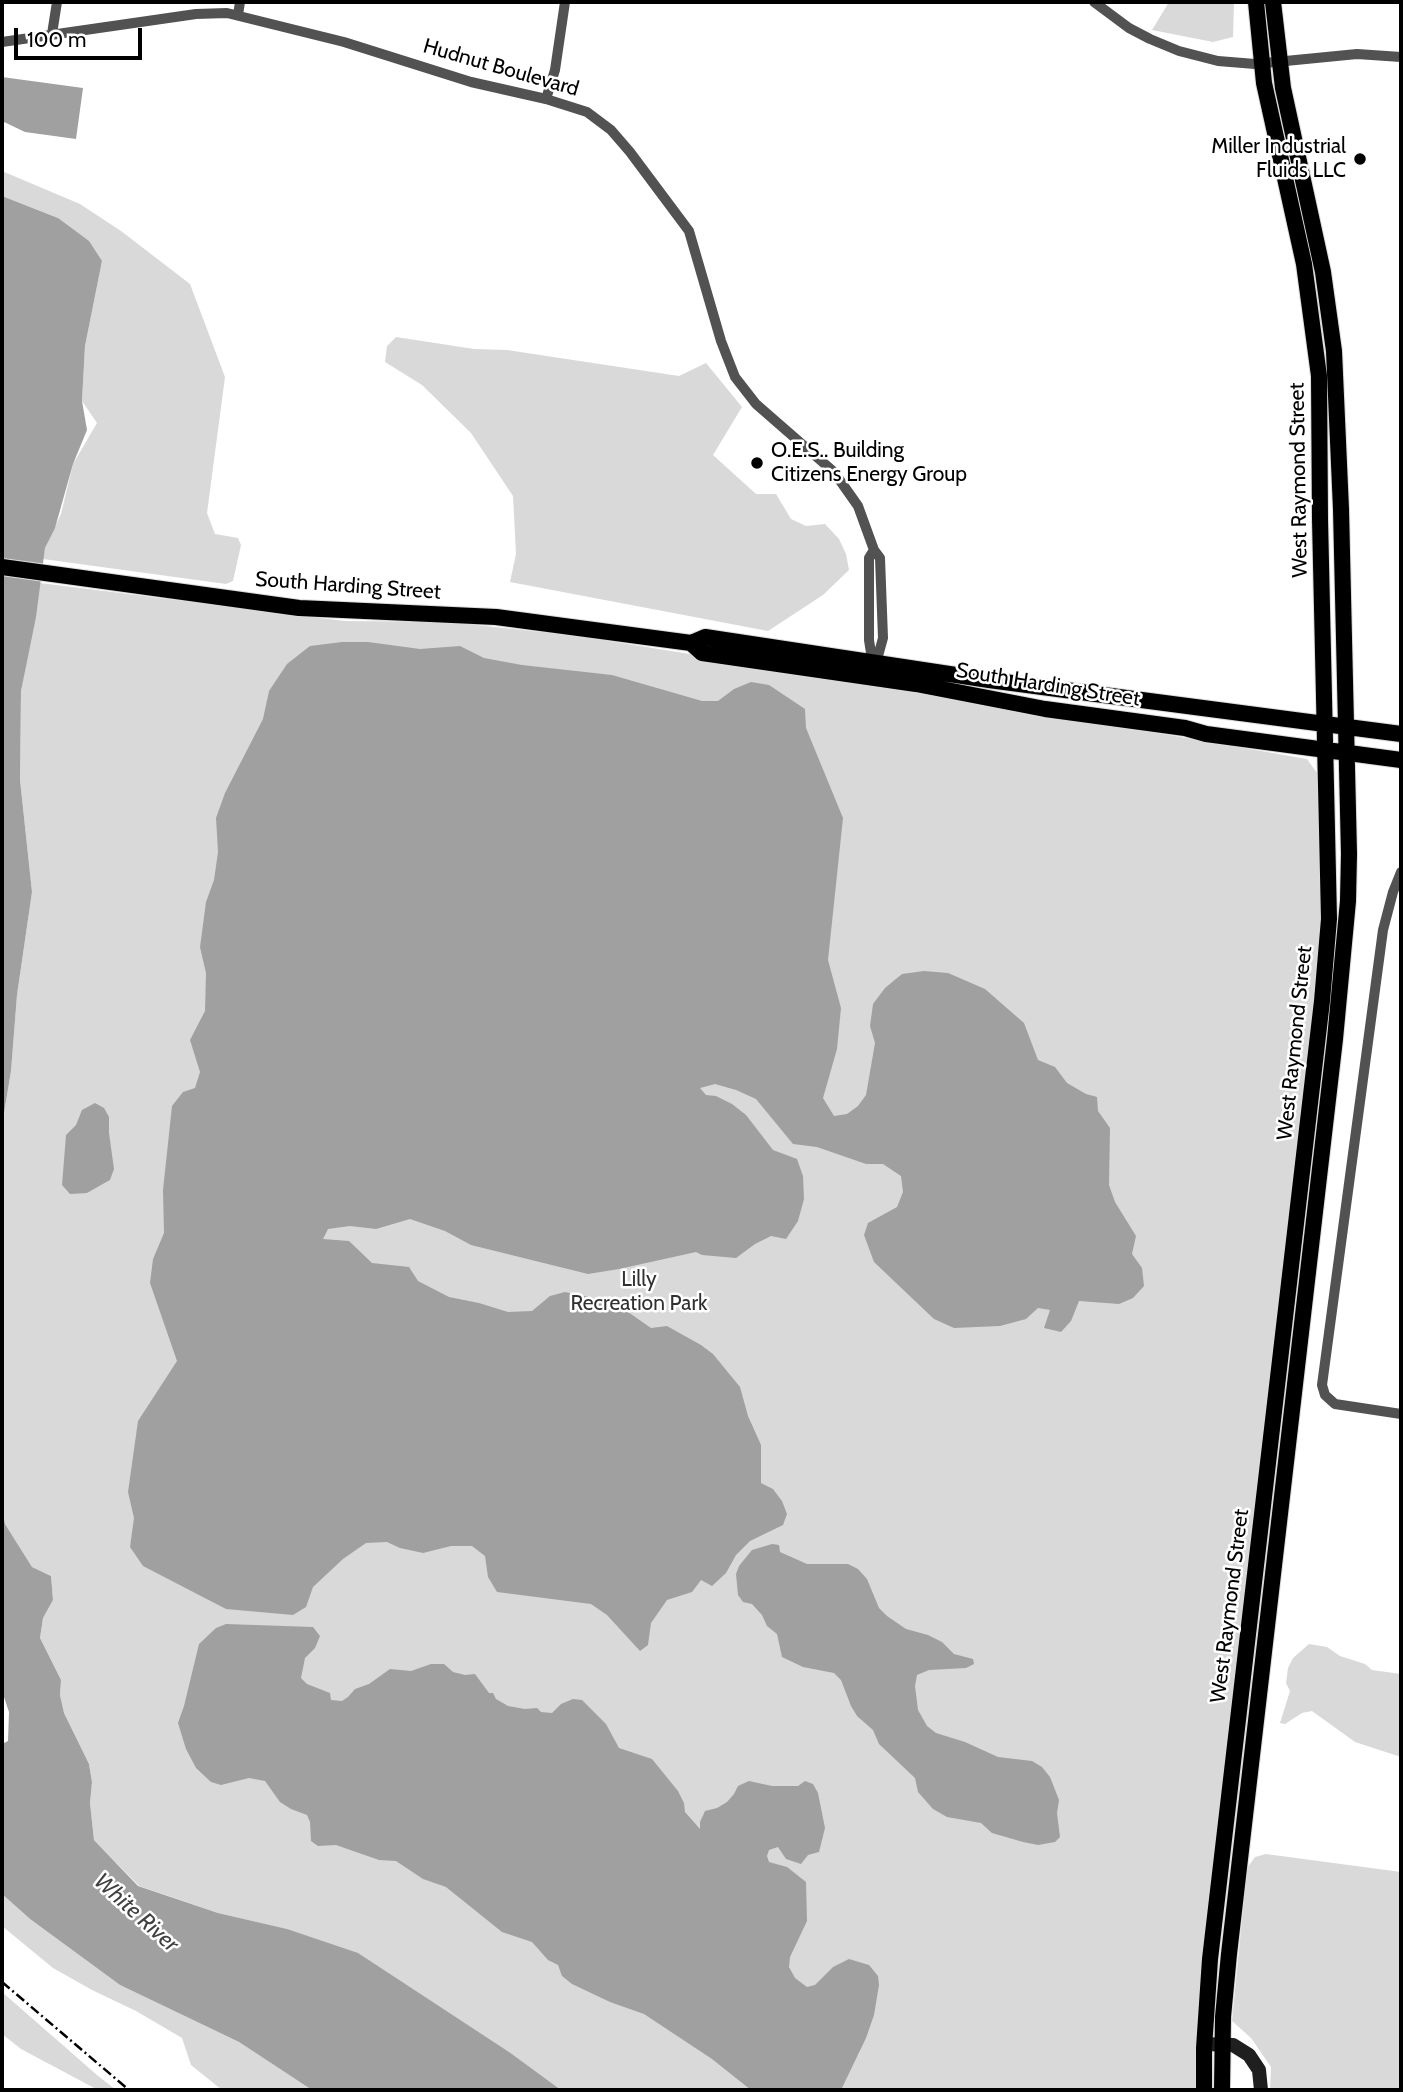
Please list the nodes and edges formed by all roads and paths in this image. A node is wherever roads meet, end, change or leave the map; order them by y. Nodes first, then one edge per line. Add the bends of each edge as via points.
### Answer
1 (57, 2) edge
2 (240, 2) edge
3 (565, 2) edge
4 (1094, 2) edge
5 (1256, 2) edge
6 (1273, 2) edge
7 (239, 15) junction
8 (52, 34) junction
9 (2, 42) edge
10 (1401, 57) edge
11 (1269, 63) junction
12 (546, 99) junction
13 (2, 567) edge
14 (875, 671) junction
15 (1140, 700) junction
16 (1134, 721) junction
17 (1325, 723) junction
18 (1346, 726) junction
19 (1401, 734) edge
20 (1326, 750) junction
21 (1347, 753) junction
22 (1401, 760) edge
23 (1401, 872) edge
24 (1280, 1361) junction
25 (1297, 1362) junction
26 (1401, 1414) edge
27 (1204, 2044) junction
28 (1222, 2045) junction
29 (1204, 2090) edge
30 (1222, 2090) edge
31 (1261, 2090) edge

1 - 8 street
2 - 7 street
3 - 12 street
4 - 11 street via 1129,28 1172,49 1218,61
5 - 11 main road, West Raymond Street
6 - 11 main road, West Raymond Street
7 - 8 street, Hudnut Boulevard via 202,13
7 - 12 street, Hudnut Boulevard
8 - 9 street, Hudnut Boulevard
10 - 11 street via 1357,54
11 - 17 main road, West Raymond Street via 1320,376
11 - 18 main road, West Raymond Street via 1323,272 1334,351
12 - 14 street, Hudnut Boulevard via 587,112 630,152 689,231 735,377 756,404 840,478 864,517 874,550 869,558 869,640
13 - 14 main road, South Harding Street via 299,608 529,620 691,643 702,653
14 - 15 main road, South Harding Street
14 - 16 main road, South Harding Street via 1045,709
15 - 16 main road
15 - 17 main road, South Harding Street
16 - 20 main road, South Harding Street
17 - 18 main road, South Harding Street
17 - 20 main road, West Raymond Street
18 - 19 main road, South Harding Street
18 - 21 main road, West Raymond Street
20 - 21 main road, South Harding Street
20 - 24 main road, West Raymond Street via 1328,949
21 - 22 main road, South Harding Street
21 - 25 main road, West Raymond Street via 1346,941
23 - 26 street via 1383,930 1322,1385 1335,1404
24 - 25 main road
24 - 27 main road, West Raymond Street
25 - 28 main road, West Raymond Street
27 - 28 street
27 - 29 main road, West Raymond Street
28 - 30 main road, West Raymond Street
28 - 31 street via 1233,2045 1253,2059

